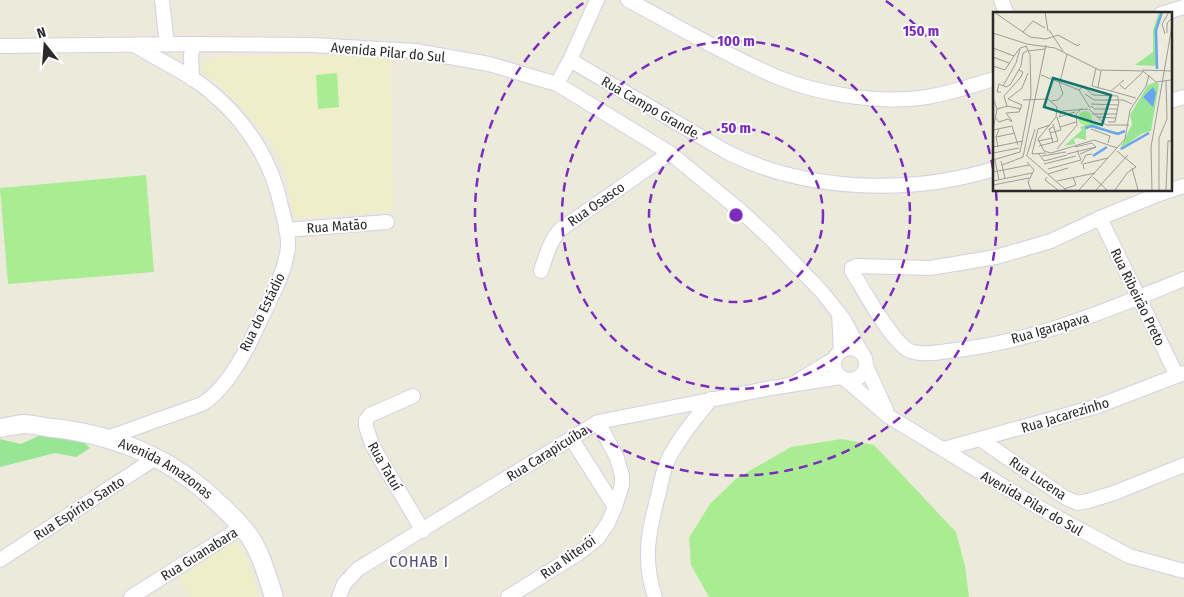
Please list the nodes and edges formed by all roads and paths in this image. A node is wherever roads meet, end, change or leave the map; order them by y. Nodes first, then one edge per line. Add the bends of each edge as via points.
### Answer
1 (162, 0) edge
2 (597, 0) edge
3 (628, 0) edge
4 (1001, 0) edge
5 (1184, 7) edge
6 (1006, 12) edge
7 (1168, 12) edge
8 (194, 44) junction
9 (167, 45) junction
10 (0, 46) edge
11 (135, 46) junction
12 (570, 60) junction
13 (192, 79) junction
14 (993, 79) edge
15 (557, 84) junction
16 (670, 153) junction
17 (993, 168) edge
18 (1184, 186) edge
19 (1172, 190) edge
20 (1168, 191) edge
21 (1100, 218) junction
22 (387, 222) dead end
23 (286, 230) junction
24 (541, 271) dead end
25 (1184, 279) edge
26 (1138, 298) junction
27 (838, 312) junction
28 (861, 352) junction
29 (837, 355) junction
30 (866, 366) junction
31 (1180, 375) edge
32 (844, 378) junction
33 (791, 385) junction
34 (413, 396) dead end
35 (711, 400) junction
36 (888, 416) junction
37 (598, 422) junction
38 (0, 428) edge
39 (107, 438) junction
40 (571, 438) junction
41 (980, 439) junction
42 (944, 449) junction
43 (157, 457) junction
44 (1184, 465) edge
45 (615, 506) junction
46 (242, 527) junction
47 (423, 531) junction
48 (0, 560) edge
49 (1184, 571) edge
50 (131, 597) edge
51 (274, 597) edge
52 (339, 597) edge
53 (508, 597) edge
54 (655, 597) edge

1 - 9 street
2 - 12 street
3 - 14 street via 779,78 811,88 852,96 894,99 927,97
4 - 6 street
5 - 7 street
8 - 9 street, Avenida Pilar do Sul
8 - 13 street
8 - 15 street, Avenida Pilar do Sul via 416,51 489,64
9 - 11 street, Avenida Pilar do Sul
10 - 11 street, Avenida Pilar do Sul
11 - 13 street, Rua do Estádio
12 - 15 street
12 - 17 street, Rua Campo Grande via 725,150 770,170 802,178 893,186 932,182
13 - 23 street, Rua do Estádio via 229,108 255,141 270,170
15 - 16 street, Avenida Pilar do Sul
16 - 24 street, Rua Osasco via 561,228 550,245
16 - 27 street, Avenida Pilar do Sul via 742,212
18 - 19 street
20 - 21 street
21 - 26 street, Rua Ribeirão Preto
21 - 26 street, Rua Igarapava via 1051,241 996,257 930,268 856,266 852,271 894,336 911,351 962,350 1025,337
22 - 23 street, Rua Matão
23 - 39 street, Rua do Estádio via 288,245 283,273 254,334 219,391 202,404
25 - 26 street, Rua Igarapava
26 - 31 street, Rua Ribeirão Preto
27 - 28 street, Avenida Pilar do Sul
27 - 29 street, Avenida Pilar do Sul
28 - 29 street via 851,348
28 - 30 street, Avenida Pilar do Sul
29 - 32 street, Avenida Pilar do Sul via 834,369
29 - 33 street, Rua Carapicuíba
30 - 32 street via 861,376 851,380
30 - 36 street, Avenida Pilar do Sul
31 - 41 street, Rua Jacarezinho via 1098,406
32 - 33 street, Rua Carapicuíba
32 - 36 street, Avenida Pilar do Sul
33 - 35 street, Rua Carapicuíba
34 - 47 street, Rua Tatuí via 370,415 366,426 372,445
35 - 37 street, Rua Carapicuíba
35 - 54 street via 685,432 666,464 647,544 647,566
36 - 42 street, Avenida Pilar do Sul
37 - 40 street, Rua Carapicuíba
37 - 45 street, Rua Niterói via 621,466 622,485
38 - 39 street, Avenida Amazonas via 23,424
39 - 43 street, Avenida Amazonas
40 - 45 street
40 - 47 street, Rua Carapicuíba
41 - 42 street, Rua Jacarezinho
41 - 44 street, Rua Lucena via 1076,503 1114,493
42 - 49 street, Avenida Pilar do Sul via 1092,538 1129,556
43 - 46 street, Avenida Amazonas via 211,496
43 - 48 street, Rua Espírito Santo
45 - 53 street, Rua Niterói via 608,523 590,545
46 - 50 street, Rua Guanabara
46 - 51 street, Avenida Amazonas via 263,563
47 - 52 street, Rua Carapicuíba via 358,569 344,584

